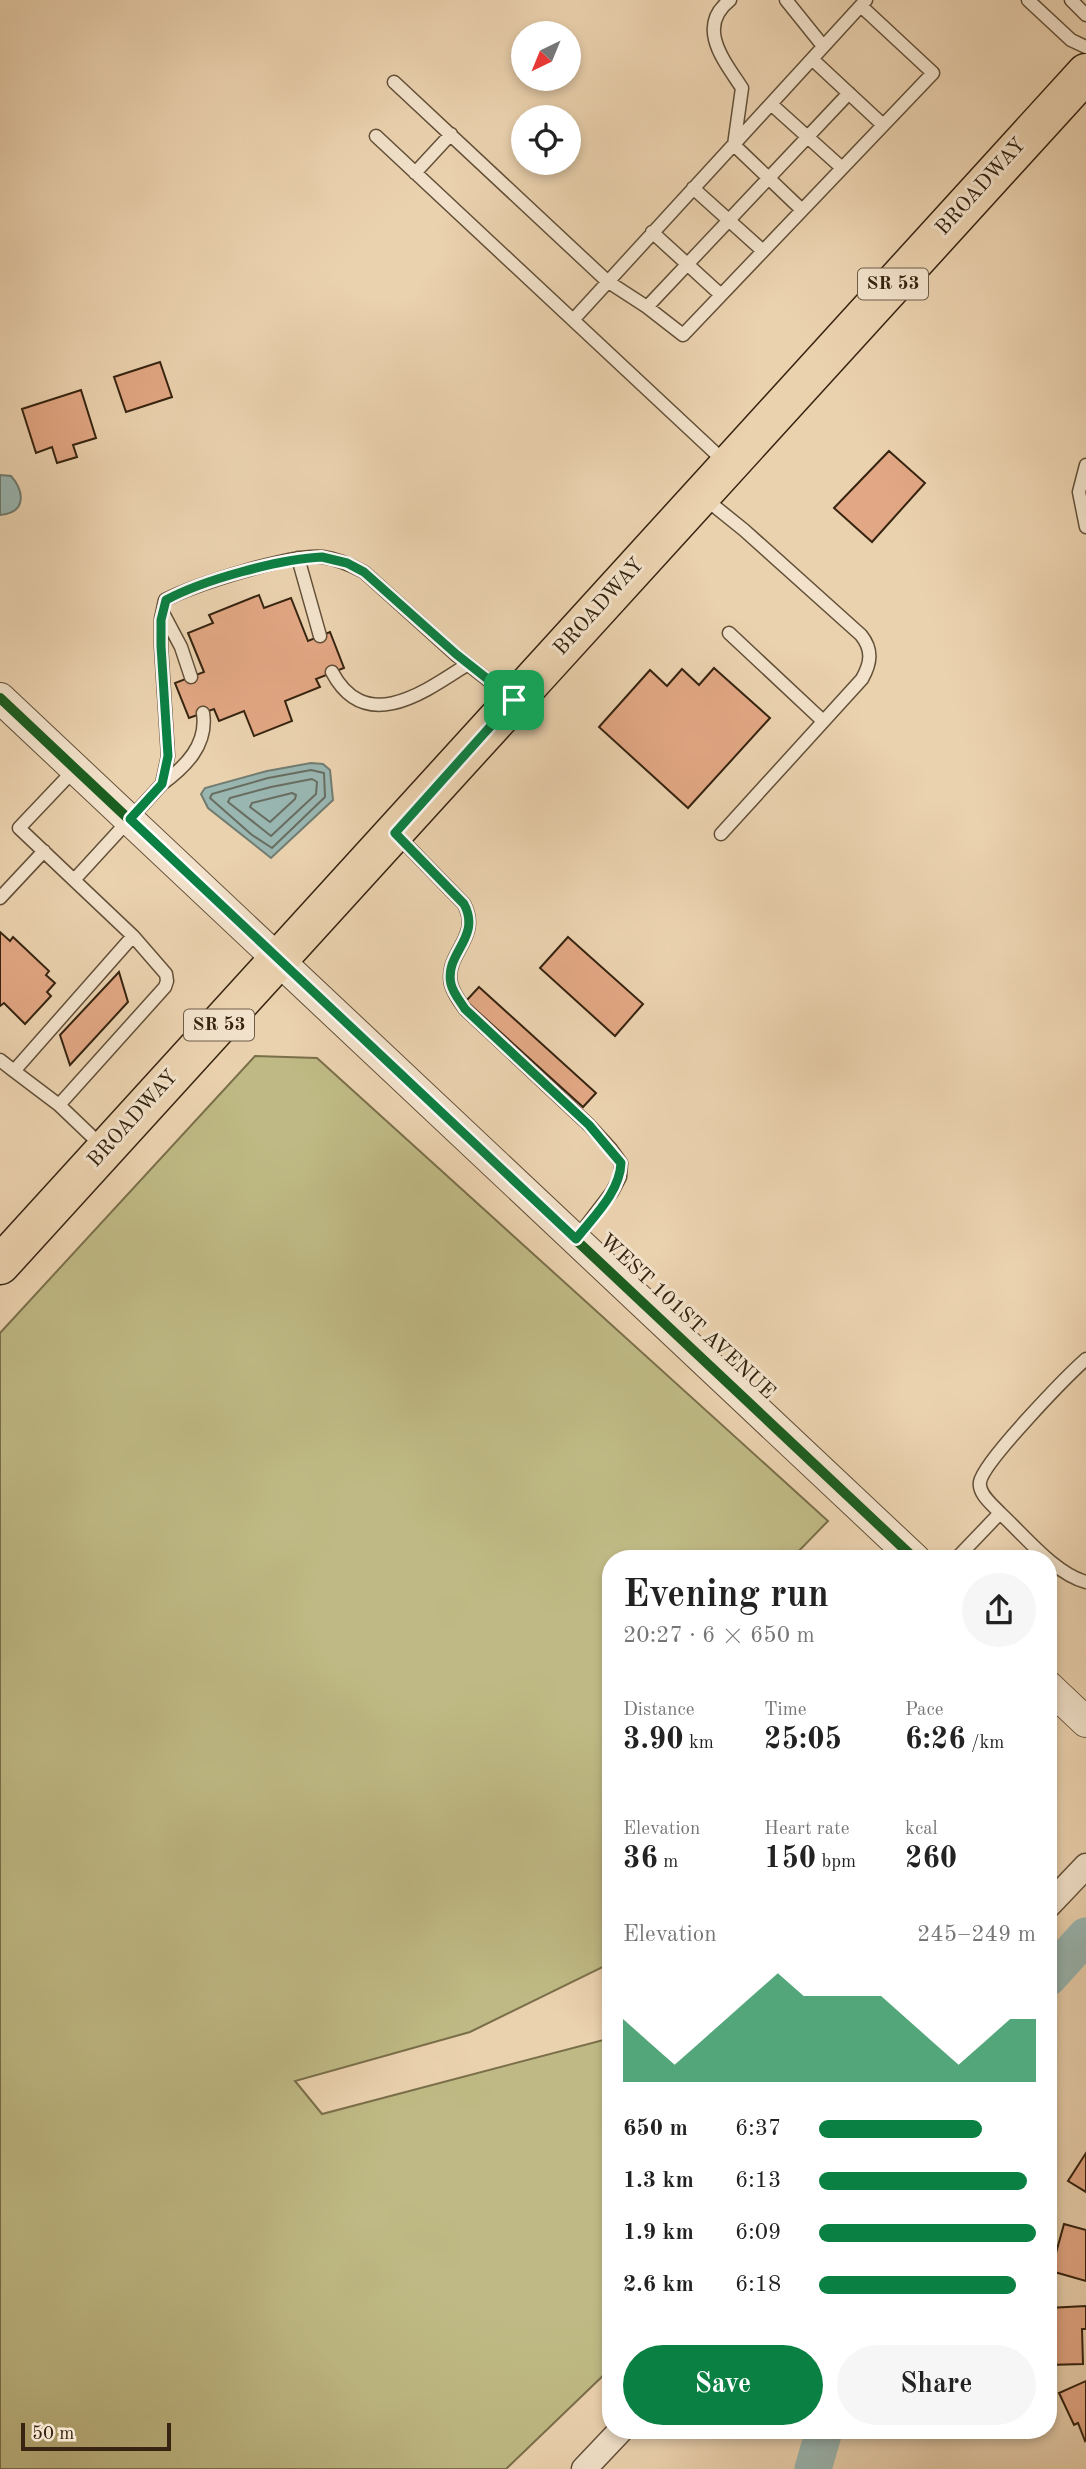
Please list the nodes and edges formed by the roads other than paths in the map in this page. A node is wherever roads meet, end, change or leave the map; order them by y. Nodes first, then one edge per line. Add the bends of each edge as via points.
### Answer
1 (730, 0) edge
2 (786, 0) edge
3 (1028, 0) edge
4 (1071, 0) edge
5 (863, 3) edge
6 (1086, 15) edge
7 (823, 46) junction
8 (1086, 47) edge
9 (812, 59) junction
10 (1086, 73) edge
11 (394, 82) dead end
12 (849, 93) junction
13 (771, 104) junction
14 (883, 125) junction
15 (451, 134) junction
16 (376, 136) dead end
17 (807, 138) junction
18 (734, 145) junction
19 (842, 168) junction
20 (415, 173) junction
21 (768, 179) junction
22 (693, 188) junction
23 (802, 210) junction
24 (729, 220) junction
25 (652, 232) junction
26 (763, 251) junction
27 (688, 264) junction
28 (607, 281) junction
29 (722, 295) junction
30 (647, 307) junction
31 (573, 320) junction
32 (728, 465) junction
33 (1086, 466) edge
34 (700, 495) junction
35 (1086, 527) edge
36 (298, 558) junction
37 (163, 613) junction
38 (729, 633) dead end
39 (320, 636) dead end
40 (468, 664) junction
41 (332, 672) dead end
42 (191, 677) dead end
43 (0, 698) edge
44 (514, 700) junction
45 (203, 713) dead end
46 (823, 721) junction
47 (75, 768) junction
48 (162, 784) junction
49 (130, 819) junction
50 (395, 833) junction
51 (721, 834) dead end
52 (44, 851) junction
53 (74, 880) junction
54 (0, 898) edge
55 (133, 936) junction
56 (280, 959) junction
57 (0, 1060) edge
58 (14, 1071) junction
59 (59, 1105) junction
60 (105, 1150) junction
61 (576, 1239) junction
62 (0, 1265) edge
63 (1086, 1359) edge
64 (1000, 1513) junction
65 (905, 1550) edge
66 (965, 1550) edge
67 (1040, 1550) edge
68 (1057, 1566) edge
69 (1086, 1582) edge
70 (1057, 1695) edge
71 (1086, 1722) edge
72 (1086, 1866) edge
73 (1057, 1897) edge
74 (612, 2439) edge
75 (584, 2469) edge

1 - 18 lane via 715,23 715,47 742,88
2 - 7 lane
3 - 8 lane via 1071,40
4 - 6 lane
5 - 7 lane
5 - 14 lane via 933,73
7 - 9 lane
9 - 12 lane
9 - 13 lane
10 - 32 main road, BROADWAY / SR 53
11 - 15 lane
12 - 14 lane
12 - 17 lane
13 - 17 lane
13 - 18 lane
14 - 19 lane
15 - 20 lane
15 - 28 lane
16 - 20 lane
17 - 19 lane
17 - 21 lane
18 - 21 lane
18 - 22 lane
19 - 23 lane
20 - 31 lane
21 - 23 lane
21 - 24 lane
22 - 24 lane
22 - 25 lane
23 - 26 lane
24 - 26 lane
24 - 27 lane
25 - 27 lane
25 - 28 lane
26 - 29 lane
27 - 29 lane
27 - 30 lane
28 - 30 lane
28 - 31 lane
29 - 30 lane via 683,335
31 - 32 lane
32 - 34 main road, BROADWAY / SR 53
33 - 35 lane via 1079,492
34 - 44 main road, BROADWAY / SR 53
34 - 46 lane via 868,645 868,669
36 - 37 lane via 187,589 166,600
36 - 39 lane
36 - 40 lane via 322,557 364,572
37 - 42 lane
37 - 48 lane via 168,756
38 - 46 lane
40 - 41 lane via 396,704 371,704 353,697 339,686
40 - 44 lane
43 - 47 street, WEST 101ST AVENUE
44 - 50 main road, BROADWAY / SR 53
45 - 48 lane via 195,753
46 - 51 lane
47 - 49 street, WEST 101ST AVENUE
47 - 52 lane via 19,828
48 - 49 lane
49 - 53 lane
49 - 56 street, WEST 101ST AVENUE
50 - 56 main road, BROADWAY / SR 53
50 - 61 lane via 464,904 470,916 470,927 450,971 451,987 465,1009 589,1125 621,1163 621,1177
52 - 53 lane
52 - 54 lane
53 - 55 lane
55 - 58 lane
55 - 59 lane via 166,974 165,988
56 - 60 main road, BROADWAY / SR 53
56 - 61 street, WEST 101ST AVENUE
57 - 58 lane
58 - 59 lane
59 - 60 lane
60 - 62 main road, BROADWAY / SR 53
61 - 65 street, WEST 101ST AVENUE
63 - 64 lane via 983,1474 981,1492
64 - 66 lane
64 - 67 lane
68 - 69 lane
70 - 71 street
72 - 73 street
74 - 75 street

